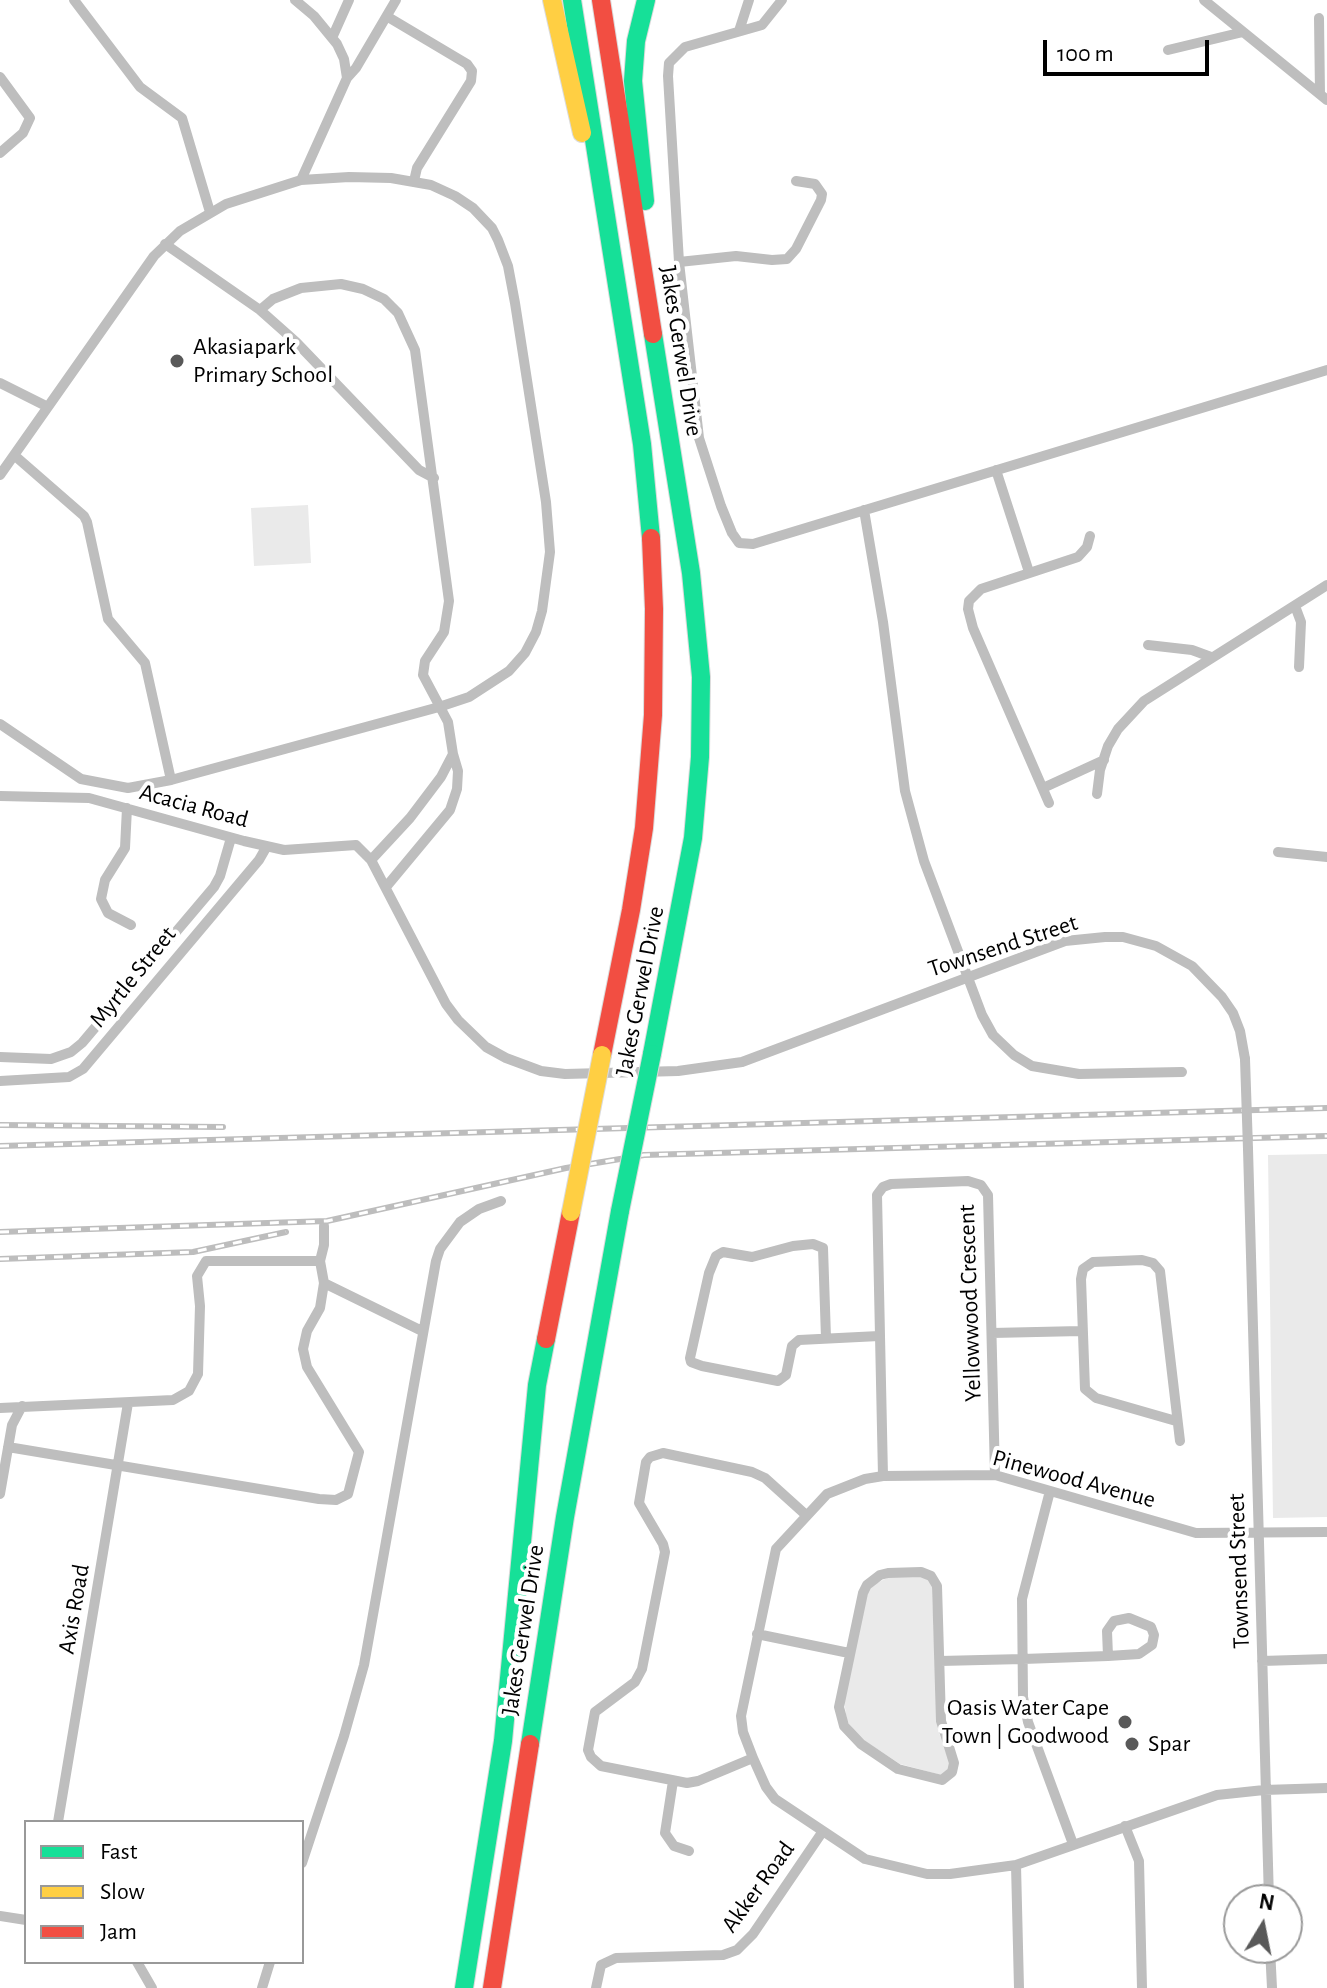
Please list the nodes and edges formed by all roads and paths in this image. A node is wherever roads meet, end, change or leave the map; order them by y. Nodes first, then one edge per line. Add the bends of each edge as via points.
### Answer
1 (74, 0) edge
2 (295, 0) edge
3 (349, 0) edge
4 (396, 0) edge
5 (552, 0) edge
6 (572, 0) edge
7 (601, 0) edge
8 (646, 0) edge
9 (749, 0) edge
10 (782, 0) edge
11 (1204, 0) edge
12 (388, 17) junction
13 (1319, 18) dead end
14 (739, 31) junction
15 (1243, 32) junction
16 (332, 38) junction
17 (1168, 50) dead end
18 (0, 77) edge
19 (347, 78) junction
20 (1324, 97) edge
21 (0, 153) edge
22 (301, 180) junction
23 (414, 181) junction
24 (796, 181) dead end
25 (210, 212) junction
26 (608, 224) junction
27 (165, 244) junction
28 (679, 262) junction
29 (260, 310) junction
30 (1327, 370) edge
31 (0, 383) edge
32 (662, 383) junction
33 (48, 407) junction
34 (14, 455) junction
35 (996, 470) junction
36 (0, 475) edge
37 (434, 478) junction
38 (864, 510) junction
39 (1090, 536) dead end
40 (1029, 572) junction
41 (1327, 585) edge
42 (1295, 606) junction
43 (1148, 645) dead end
44 (1211, 657) junction
45 (1299, 667) dead end
46 (439, 707) junction
47 (0, 724) edge
48 (453, 754) junction
49 (1104, 760) junction
50 (171, 780) junction
51 (1043, 788) junction
52 (1097, 794) dead end
53 (0, 796) edge
54 (1049, 803) dead end
55 (127, 808) junction
56 (231, 838) junction
57 (267, 846) junction
58 (1278, 852) dead end
59 (1327, 857) edge
60 (371, 860) junction
61 (386, 887) junction
62 (131, 925) dead end
63 (968, 977) junction
64 (0, 1057) edge
65 (1182, 1072) dead end
66 (0, 1081) edge
67 (501, 1201) dead end
68 (324, 1226) dead end
69 (320, 1261) junction
70 (324, 1283) junction
71 (422, 1331) junction
72 (1081, 1331) junction
73 (992, 1333) junction
74 (879, 1336) junction
75 (826, 1338) junction
76 (128, 1403) junction
77 (22, 1406) junction
78 (0, 1408) edge
79 (1176, 1421) junction
80 (1180, 1441) dead end
81 (8, 1447) junction
82 (119, 1465) junction
83 (995, 1475) junction
84 (883, 1476) junction
85 (1050, 1491) junction
86 (0, 1494) edge
87 (806, 1515) junction
88 (1327, 1532) edge
89 (1258, 1533) junction
90 (757, 1634) junction
91 (849, 1653) junction
92 (1108, 1656) junction
93 (1023, 1659) junction
94 (1327, 1659) edge
95 (940, 1661) junction
96 (1262, 1661) junction
97 (753, 1758) junction
98 (673, 1781) junction
99 (1327, 1788) edge
100 (1264, 1790) junction
101 (58, 1820) edge
102 (1125, 1826) junction
103 (823, 1831) junction
104 (1073, 1844) junction
105 (689, 1851) dead end
106 (304, 1857) edge
107 (1016, 1865) junction
108 (1268, 1884) edge
109 (0, 1916) edge
110 (24, 1920) edge
111 (138, 1964) edge
112 (269, 1964) edge
113 (1271, 1964) edge
114 (152, 1988) edge
115 (262, 1988) edge
116 (464, 1988) edge
117 (492, 1988) edge
118 (596, 1988) edge
119 (1019, 1988) edge
120 (1142, 1988) edge
121 (1272, 1988) edge

1 - 25 street via 140,87 182,118
2 - 16 street
3 - 16 street
4 - 12 street
5 - 26 highway via 598,202
6 - 26 highway, Jakes Gerwel Drive
7 - 32 highway, Jakes Gerwel Drive
8 - 32 highway via 636,41 633,101
9 - 14 street
10 - 14 street via 762,25
11 - 15 street
12 - 19 street
12 - 23 street via 472,71
13 - 20 street
14 - 28 street via 685,47 669,63
15 - 17 street
15 - 20 street
16 - 19 street
18 - 21 street via 30,118 23,133
19 - 22 street
22 - 23 street
22 - 25 street
23 - 46 street via 473,208 492,228 503,252 549,530 542,611 525,653 488,687
24 - 28 street via 815,184 822,194 787,259 736,256
25 - 27 street
26 - 116 highway, Jakes Gerwel Drive, bridge via 646,474 655,655 651,745 633,902 537,1385 503,1741
27 - 29 street
27 - 33 street
28 - 38 street via 699,438 735,540 753,544
29 - 37 street via 419,470
29 - 37 street via 286,292 321,285 341,284 384,299 398,313 415,350
30 - 35 street
31 - 33 street
32 - 117 highway, Jakes Gerwel Drive, bridge via 699,642 701,723 692,849 565,1517
33 - 34 street
34 - 36 street
34 - 50 street via 87,522 108,619 145,663
35 - 38 street
35 - 40 street
37 - 46 street via 449,601 444,632 425,661 423,675
38 - 63 street via 905,791 924,861
39 - 40 street via 1078,557
40 - 51 street via 981,589 968,609
41 - 42 street
42 - 44 street
42 - 45 street via 1301,622
43 - 44 street
44 - 49 street via 1144,701 1118,729
46 - 48 street via 448,722
46 - 50 street
47 - 50 street via 81,779 128,788
48 - 60 street via 410,818
48 - 61 street via 458,771 450,810
49 - 51 street
49 - 52 street
51 - 54 street
53 - 55 street, Acacia Road via 89,798
55 - 56 street, Acacia Road
55 - 62 street via 125,848 105,880 101,899 108,913
56 - 57 street, Acacia Road
56 - 64 street via 214,887 82,1043 51,1059
57 - 60 street, Acacia Road via 309,850 351,844
57 - 66 street, Myrtle Street via 83,1069 69,1077
58 - 59 street
60 - 61 street, Townsend Street
61 - 63 street, Townsend Street via 446,1004 469,1032 506,1058 541,1071 678,1071 742,1062
63 - 65 street via 993,1035 1032,1066 1079,1074
63 - 89 street, Townsend Street, bridge via 1065,941 1139,941 1192,966 1222,997 1240,1031
67 - 71 street via 470,1214 448,1236 436,1261
68 - 69 street
69 - 70 street
69 - 76 street via 206,1261 197,1276 198,1374 189,1391 173,1400
70 - 71 street
70 - 82 street via 303,1349 307,1367 359,1452 348,1494 319,1499
71 - 106 street via 364,1665
72 - 73 street
72 - 79 street via 1087,1392
72 - 79 street via 1081,1279 1087,1265 1142,1260 1157,1267
73 - 74 street, Yellowwood Crescent via 988,1195 981,1185 968,1181 891,1184 879,1191
73 - 83 street, Yellowwood Crescent
74 - 75 street
74 - 84 street, Yellowwood Crescent
75 - 75 street via 795,1342 786,1375 778,1381 702,1366 690,1358 709,1273 723,1252 752,1257 793,1246 823,1248
76 - 77 street
76 - 82 street, Axis Road
77 - 78 street
77 - 81 street
79 - 80 street
81 - 82 street
81 - 86 street
82 - 101 street, Axis Road
83 - 84 street, Pinewood Avenue
83 - 85 street, Pinewood Avenue
84 - 87 street, Pinewood Avenue via 835,1489
85 - 89 street, Pinewood Avenue via 1196,1533
85 - 93 street via 1024,1582
87 - 90 street, Pinewood Avenue via 776,1549
87 - 98 street via 752,1472 663,1453 646,1462 639,1503 665,1552 642,1669 635,1682 595,1712 587,1745 601,1766
88 - 89 street, Pinewood Avenue
89 - 96 street, Townsend Street
90 - 91 street
90 - 97 street, Pinewood Avenue via 741,1716
91 - 95 street via 867,1585 888,1573 921,1572 936,1582
91 - 95 street via 839,1707 851,1736 898,1769 942,1780 954,1763 941,1721
92 - 92 street via 1144,1653 1152,1645 1153,1630 1129,1618 1114,1621 1108,1627
92 - 93 street
93 - 95 street
93 - 104 street via 1025,1710
94 - 96 street
96 - 100 street, Townsend Street
97 - 98 street via 698,1781
97 - 103 street, Pinewood Avenue via 770,1793
98 - 105 street via 665,1833 674,1846
99 - 100 street, Pinewood Avenue
100 - 102 street, Pinewood Avenue via 1207,1798
100 - 108 street, Townsend Street
102 - 104 street, Pinewood Avenue
102 - 120 street via 1139,1861
103 - 107 street, Pinewood Avenue via 865,1859 927,1874
103 - 118 street, Akker Road via 737,1950 723,1955 616,1958 601,1965
104 - 107 street, Pinewood Avenue
107 - 119 street
109 - 110 street
111 - 114 street
112 - 115 street
113 - 121 street

